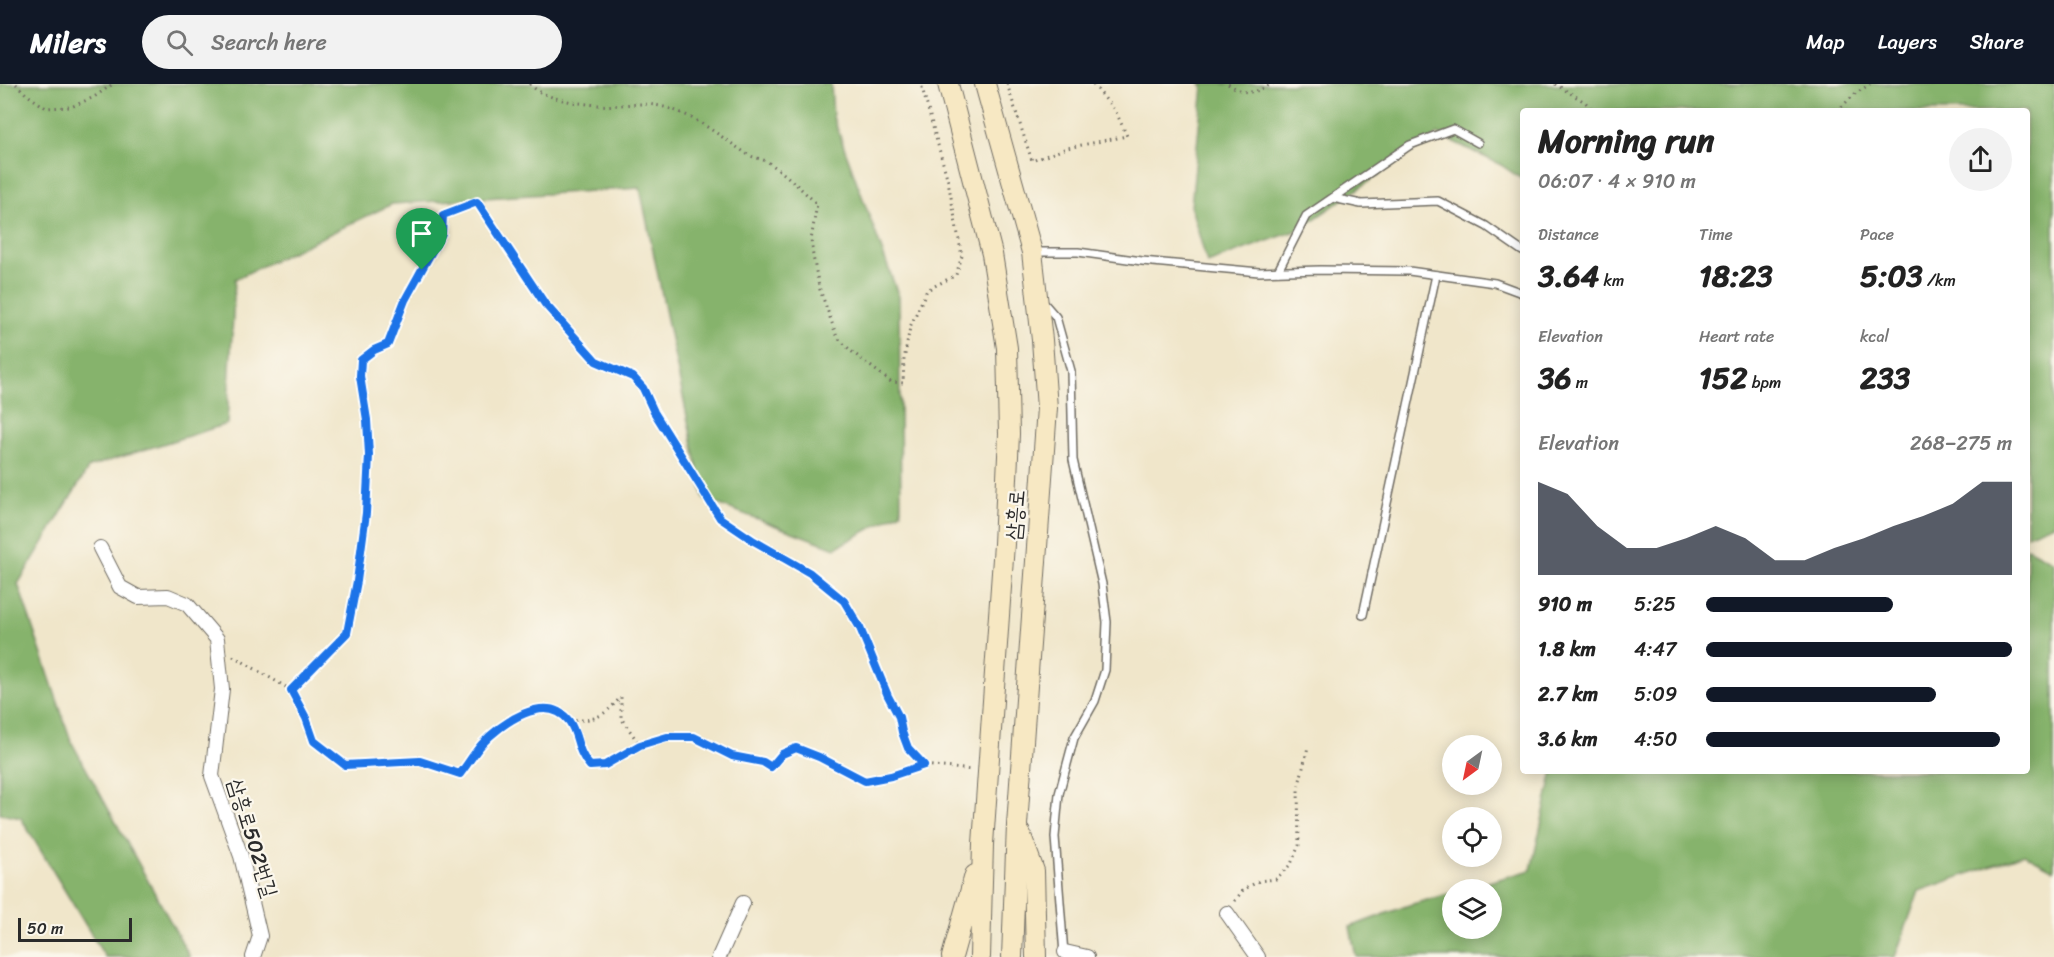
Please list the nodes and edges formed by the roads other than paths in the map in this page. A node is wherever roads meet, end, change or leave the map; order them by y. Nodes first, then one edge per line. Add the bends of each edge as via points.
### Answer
1 (948, 84) edge
2 (985, 84) edge
3 (1478, 143) dead end
4 (1333, 198) junction
5 (1520, 250) edge
6 (1032, 252) junction
7 (1278, 271) junction
8 (1436, 275) junction
9 (1520, 292) edge
10 (1038, 296) junction
11 (100, 548) dead end
12 (1362, 615) dead end
13 (1017, 825) junction
14 (983, 844) junction
15 (743, 903) dead end
16 (1227, 913) road end
17 (1064, 955) edge
18 (253, 957) edge
19 (719, 957) edge
20 (952, 957) edge
21 (980, 957) edge
22 (1012, 957) edge
23 (1036, 957) edge
24 (1086, 957) edge
25 (1258, 957) edge

1 - 14 main road, 삼흥로 via 992,254 1007,348 1009,434
2 - 6 main road, 삼흥로
3 - 4 lane via 1453,129 1410,145
4 - 5 lane via 1361,204 1438,201
4 - 7 lane via 1306,216
6 - 7 lane via 1078,252
6 - 10 main road, 삼흥로
7 - 8 lane via 1409,271
8 - 9 lane via 1495,283
8 - 12 lane
10 - 13 main road, 삼흥로 via 1047,408
10 - 17 lane via 1056,317 1071,371 1073,460 1107,622 1105,670 1095,700 1074,738 1059,794 1055,837
11 - 18 street, 삼흥로502번길 via 120,586 138,597 168,596 187,604 217,639 222,689 212,776 241,856 260,936
13 - 22 main road, 삼흥로
13 - 23 main road via 1034,871
14 - 20 main road
14 - 21 main road, 삼흥로
15 - 19 street
16 - 25 street
17 - 24 street

